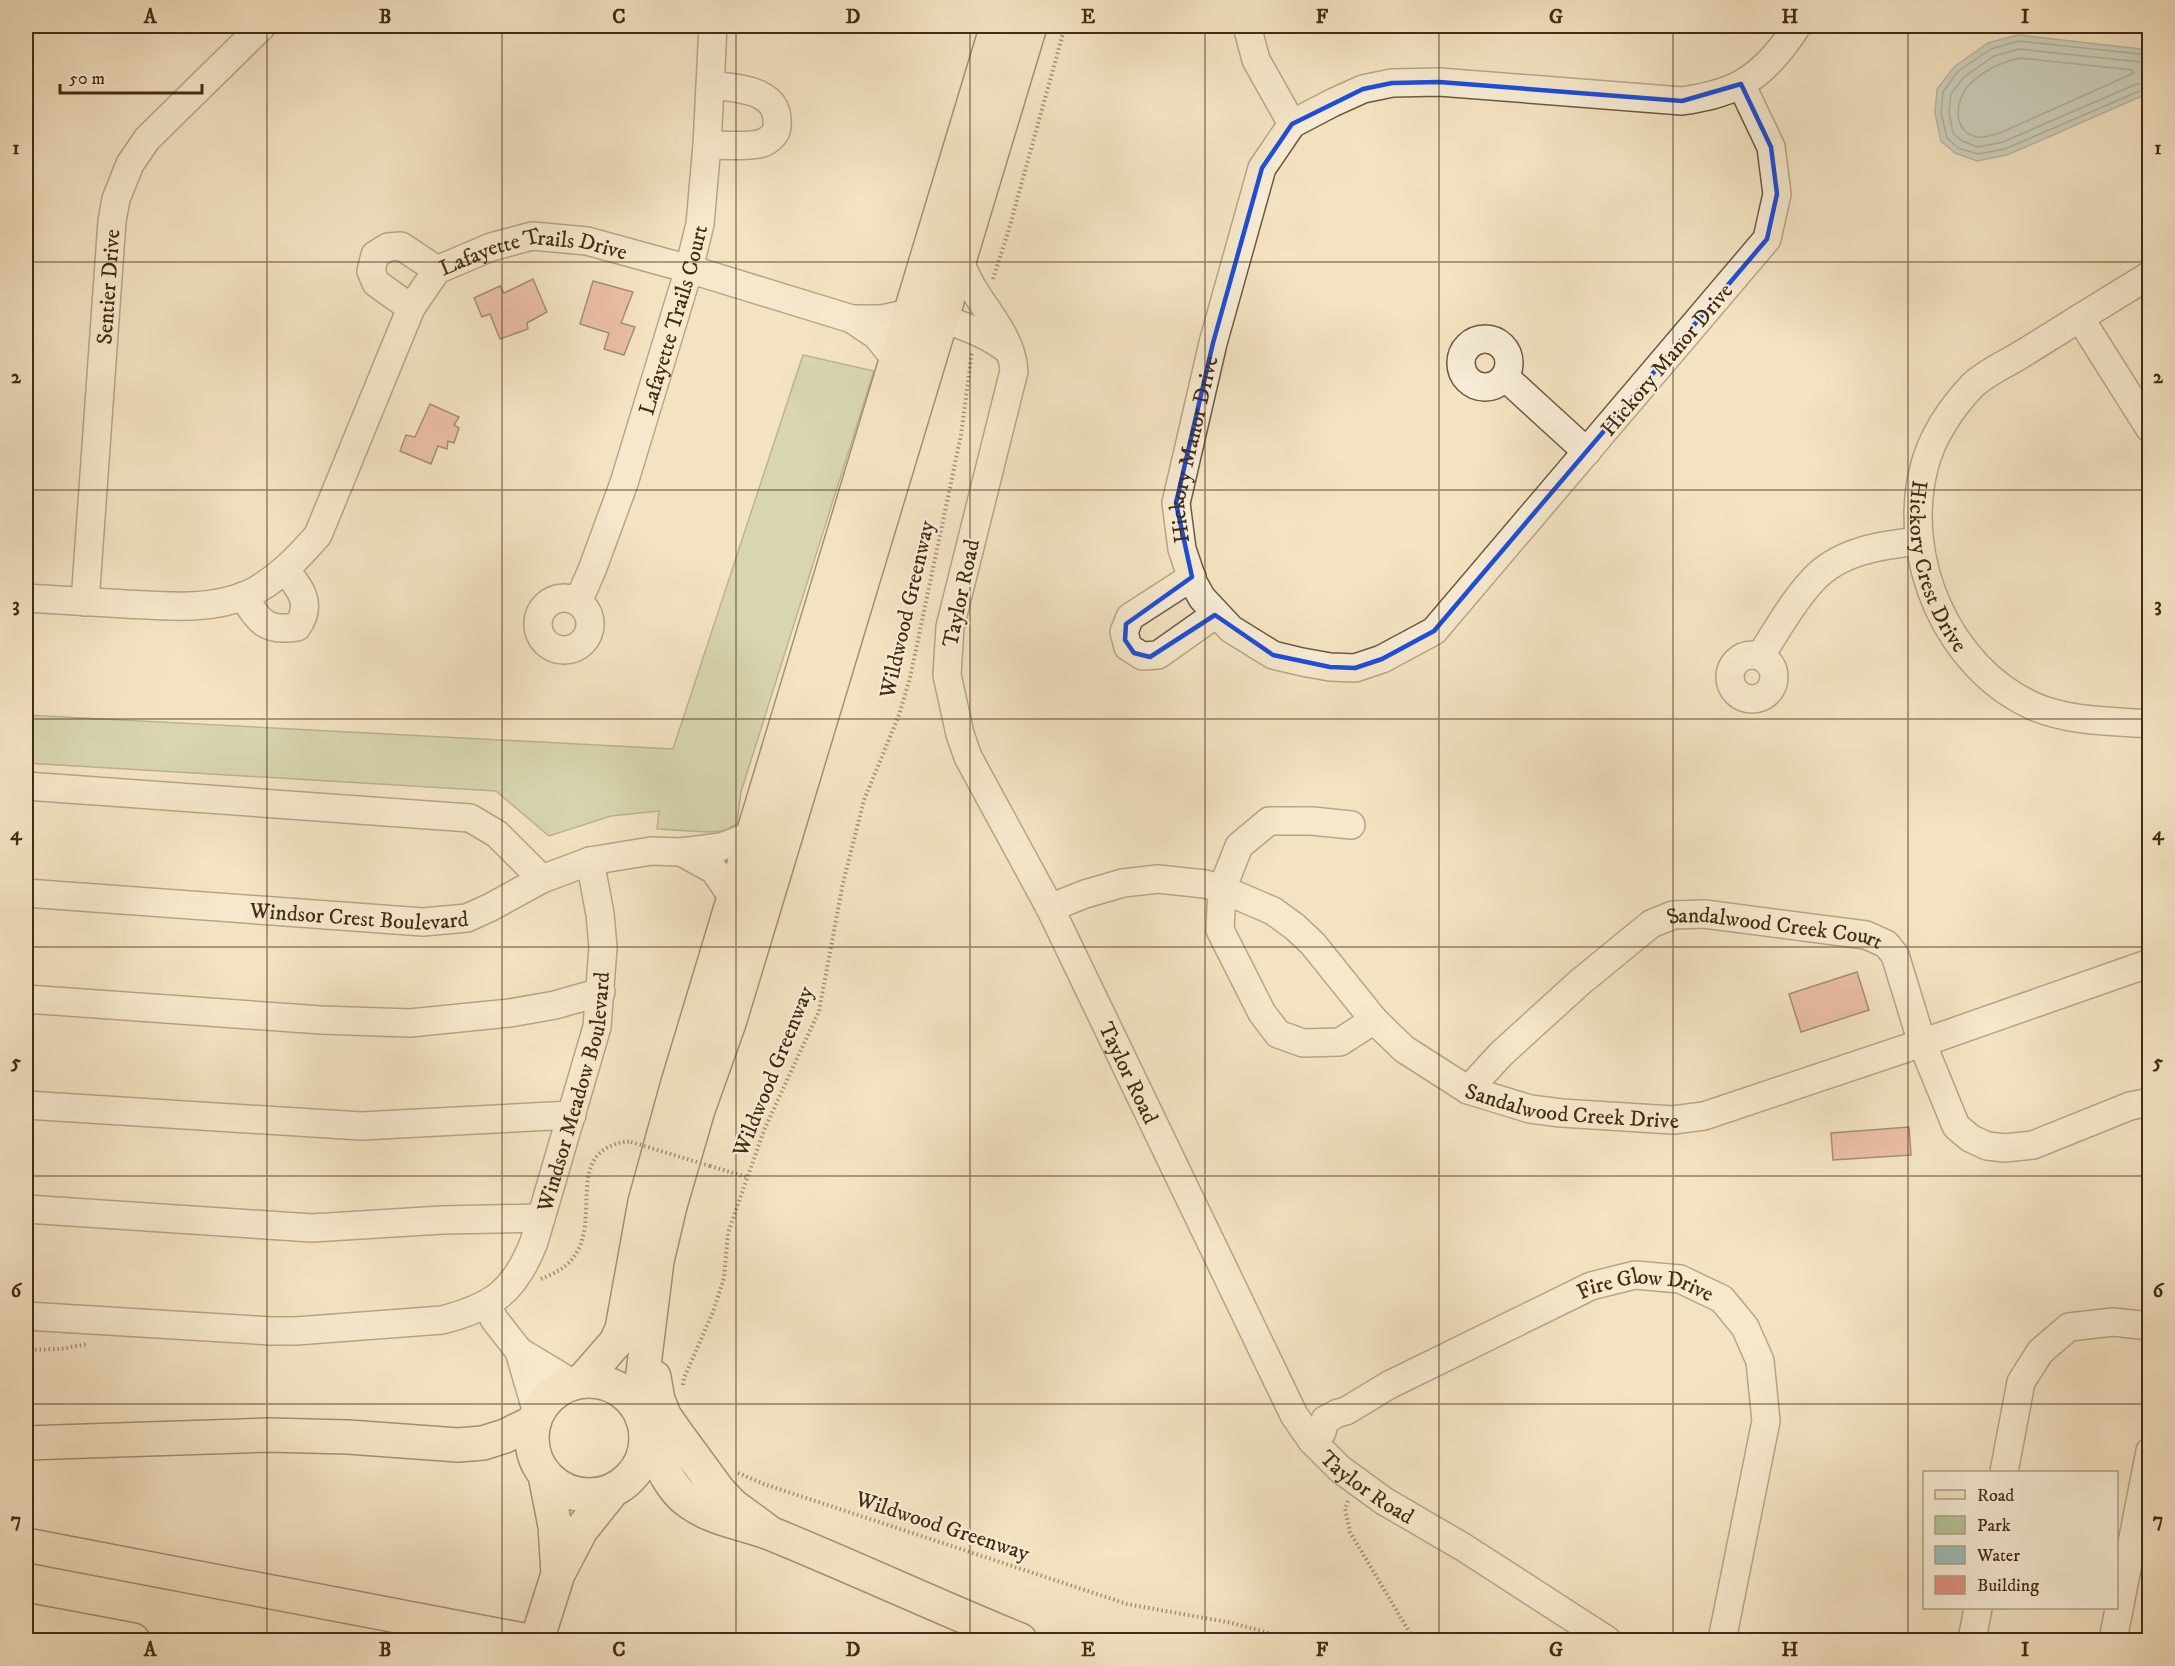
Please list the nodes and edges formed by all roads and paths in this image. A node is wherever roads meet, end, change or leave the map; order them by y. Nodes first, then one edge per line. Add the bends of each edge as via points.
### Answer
1 (262, 26) edge
2 (713, 26) edge
3 (997, 26) edge
4 (1030, 26) edge
5 (1065, 26) edge
6 (1247, 26) edge
7 (1797, 26) edge
8 (1741, 84) junction
9 (711, 85) junction
10 (1292, 124) junction
11 (707, 145) junction
12 (959, 260) junction
13 (924, 268) junction
14 (689, 269) junction
15 (437, 270) junction
16 (2150, 275) edge
17 (985, 305) junction
18 (411, 308) junction
19 (910, 313) junction
20 (942, 318) junction
21 (2080, 318) junction
22 (852, 319) junction
23 (978, 332) junction
24 (1011, 352) junction
25 (896, 360) junction
26 (1504, 377) dead end
27 (2150, 429) edge
28 (1587, 452) junction
29 (1919, 541) junction
30 (285, 570) junction
31 (1192, 577) junction
32 (243, 596) junction
33 (26, 598) edge
34 (85, 602) junction
35 (578, 602) dead end
36 (1216, 614) junction
37 (1760, 656) dead end
38 (2150, 724) edge
39 (26, 786) edge
40 (1351, 825) dead end
41 (752, 835) junction
42 (681, 852) junction
43 (590, 861) junction
44 (542, 879) junction
45 (1222, 888) junction
46 (26, 893) edge
47 (733, 898) junction
48 (1050, 908) junction
49 (2150, 963) edge
50 (601, 992) junction
51 (26, 999) edge
52 (1374, 1020) junction
53 (1922, 1043) junction
54 (1468, 1090) junction
55 (2150, 1102) edge
56 (26, 1105) edge
57 (572, 1115) junction
58 (747, 1177) junction
59 (26, 1209) edge
60 (542, 1218) junction
61 (533, 1286) dead end
62 (487, 1305) junction
63 (26, 1316) edge
64 (2150, 1326) edge
65 (648, 1341) junction
66 (519, 1351) junction
67 (577, 1382) junction
68 (682, 1387) dead end
69 (535, 1417) junction
70 (644, 1427) junction
71 (1317, 1437) junction
72 (26, 1443) edge
73 (2150, 1451) edge
74 (729, 1470) dead end
75 (2004, 1471) edge
76 (545, 1475) junction
77 (614, 1490) junction
78 (1350, 1498) dead end
79 (770, 1533) junction
80 (26, 1545) edge
81 (558, 1574) junction
82 (1978, 1609) edge
83 (26, 1620) edge
84 (133, 1641) edge
85 (523, 1641) edge
86 (537, 1641) edge
87 (1020, 1641) edge
88 (1294, 1641) edge
89 (1414, 1641) edge
90 (1607, 1641) edge
91 (1722, 1641) edge
92 (1972, 1641) edge
93 (2113, 1641) edge

1 - 34 street, Sentier Drive via 147,139 130,164 116,199
2 - 9 street, Lafayette Trails Court
3 - 13 main road
4 - 12 main road
5 - 17 path
6 - 10 street via 1256,60
7 - 8 street, Hickory Manor Drive via 1785,45
8 - 10 street, Hickory Manor Drive via 1682,101 1439,82 1392,83 1363,89
8 - 28 street, Hickory Manor Drive via 1771,147 1774,163 1777,194 1767,239
9 - 11 street, Lafayette Trails Court
9 - 11 street via 760,94 770,100 778,124 774,134 761,144
10 - 31 street, Hickory Manor Drive via 1262,168 1213,343 1176,503 1182,549
11 - 14 street, Lafayette Trails Court via 700,224
12 - 17 street, Taylor Road
12 - 20 main road
13 - 19 main road
13 - 20 main road via 931,297
14 - 15 street, Lafayette Trails Drive via 587,241 532,236 491,247
14 - 22 street, Lafayette Trails Drive
14 - 35 street, Lafayette Trails Court via 624,483
15 - 18 street, Lafayette Trails Drive
15 - 18 street via 401,246 388,247 375,255 371,271 376,283
16 - 21 street, Hickory Crest Drive
17 - 24 street, Taylor Road
18 - 30 street, Lafayette Trails Drive via 318,535
19 - 22 street, Lafayette Trails Drive via 882,319
19 - 25 main road
20 - 23 street
20 - 65 main road via 736,1001 670,1206 657,1261
21 - 27 street
21 - 29 street, Hickory Crest Drive via 1973,385 1951,413 1935,438 1924,467
22 - 25 street, Lafayette Trails Drive via 877,336
23 - 24 street
23 - 58 path, Wildwood Greenway via 970,360 961,435 910,678 864,800 843,883 819,1011 771,1114
24 - 48 street, Taylor Road via 1014,371 955,600 947,675 968,757
25 - 41 main road
26 - 28 street
28 - 36 street, Hickory Manor Drive via 1434,631 1382,659 1355,668 1274,655 1231,629
29 - 37 street via 1860,551 1814,578
29 - 38 street, Hickory Crest Drive via 1942,616 1978,667 2005,689 2055,714
30 - 32 street, Lafayette Trails Drive
30 - 32 street via 305,602 304,617 297,627 280,630 265,626
31 - 36 street, Hickory Manor Drive via 1202,598
31 - 36 street via 1130,617 1124,632 1128,647 1142,656 1158,655
32 - 34 street, Lafayette Trails Drive via 192,607
33 - 34 street, Lafayette Trails Drive
39 - 44 street via 470,818 497,834
40 - 45 street via 1269,821 1239,846
41 - 42 street, Windsor Crest Boulevard via 721,847
41 - 47 main road
42 - 43 street, Windsor Crest Boulevard via 651,850
42 - 47 street, Windsor Crest Boulevard via 714,870
43 - 44 street, Windsor Crest Boulevard
43 - 50 street, Windsor Meadow Boulevard via 603,947
44 - 46 street, Windsor Crest Boulevard via 467,918 423,922
45 - 48 street, Sandalwood Creek Drive via 1158,879 1085,894
45 - 52 street, Sandalwood Creek Drive via 1273,911 1295,927
45 - 52 street via 1220,930 1262,1013 1278,1034 1303,1043 1340,1042
47 - 67 main road via 656,1156 622,1329 616,1342
48 - 71 street, Taylor Road via 1266,1360 1294,1415
49 - 53 street, Sandalwood Creek Drive
50 - 51 street via 510,1013 410,1023
50 - 57 street, Windsor Meadow Boulevard via 594,1038
52 - 54 street, Sandalwood Creek Drive via 1404,1049
53 - 54 street, Sandalwood Creek Drive via 1704,1116 1673,1120 1530,1109
53 - 54 street, Sandalwood Creek Court via 1894,955 1876,938 1681,914 1651,924 1579,983 1501,1054
53 - 55 street, Sandalwood Creek Court via 1956,1126 1987,1146 2033,1145 2130,1106
56 - 57 street via 361,1126
57 - 60 street, Windsor Meadow Boulevard
58 - 61 path, bridge via 631,1142 614,1144 595,1158 590,1167 587,1214 578,1252 560,1270
58 - 68 path, Wildwood Greenway via 728,1233 724,1278
59 - 60 street via 312,1228
60 - 62 street, Windsor Meadow Boulevard via 526,1262 513,1281
62 - 63 street, Windsor Meadow Boulevard via 442,1320 296,1331
62 - 66 street
64 - 75 street via 2113,1322 2069,1327 2040,1352 2021,1382
65 - 70 main road via 641,1389
65 - 79 main road via 658,1400 665,1417 718,1490
66 - 67 street
66 - 69 street
67 - 69 main road via 548,1398
67 - 70 main road via 600,1382 618,1389 632,1401
69 - 72 main road via 505,1436 458,1445 268,1435
69 - 76 main road via 532,1450
70 - 77 main road via 644,1455 629,1479
70 - 79 main road via 667,1478 683,1497 720,1519
71 - 90 street, Taylor Road via 1340,1469 1384,1501 1463,1547
71 - 91 street, Fire Glow Drive via 1325,1420 1591,1286 1635,1275 1680,1279 1722,1299 1745,1327 1760,1361 1766,1421
73 - 93 street
74 - 88 path, Wildwood Greenway via 1127,1604 1232,1623
76 - 77 main road via 559,1487 577,1494 596,1495
76 - 81 main road via 555,1526
77 - 81 main road via 581,1530
78 - 89 path via 1345,1509 1350,1532
79 - 87 main road
80 - 85 main road
81 - 86 main road
82 - 92 street
83 - 84 main road

